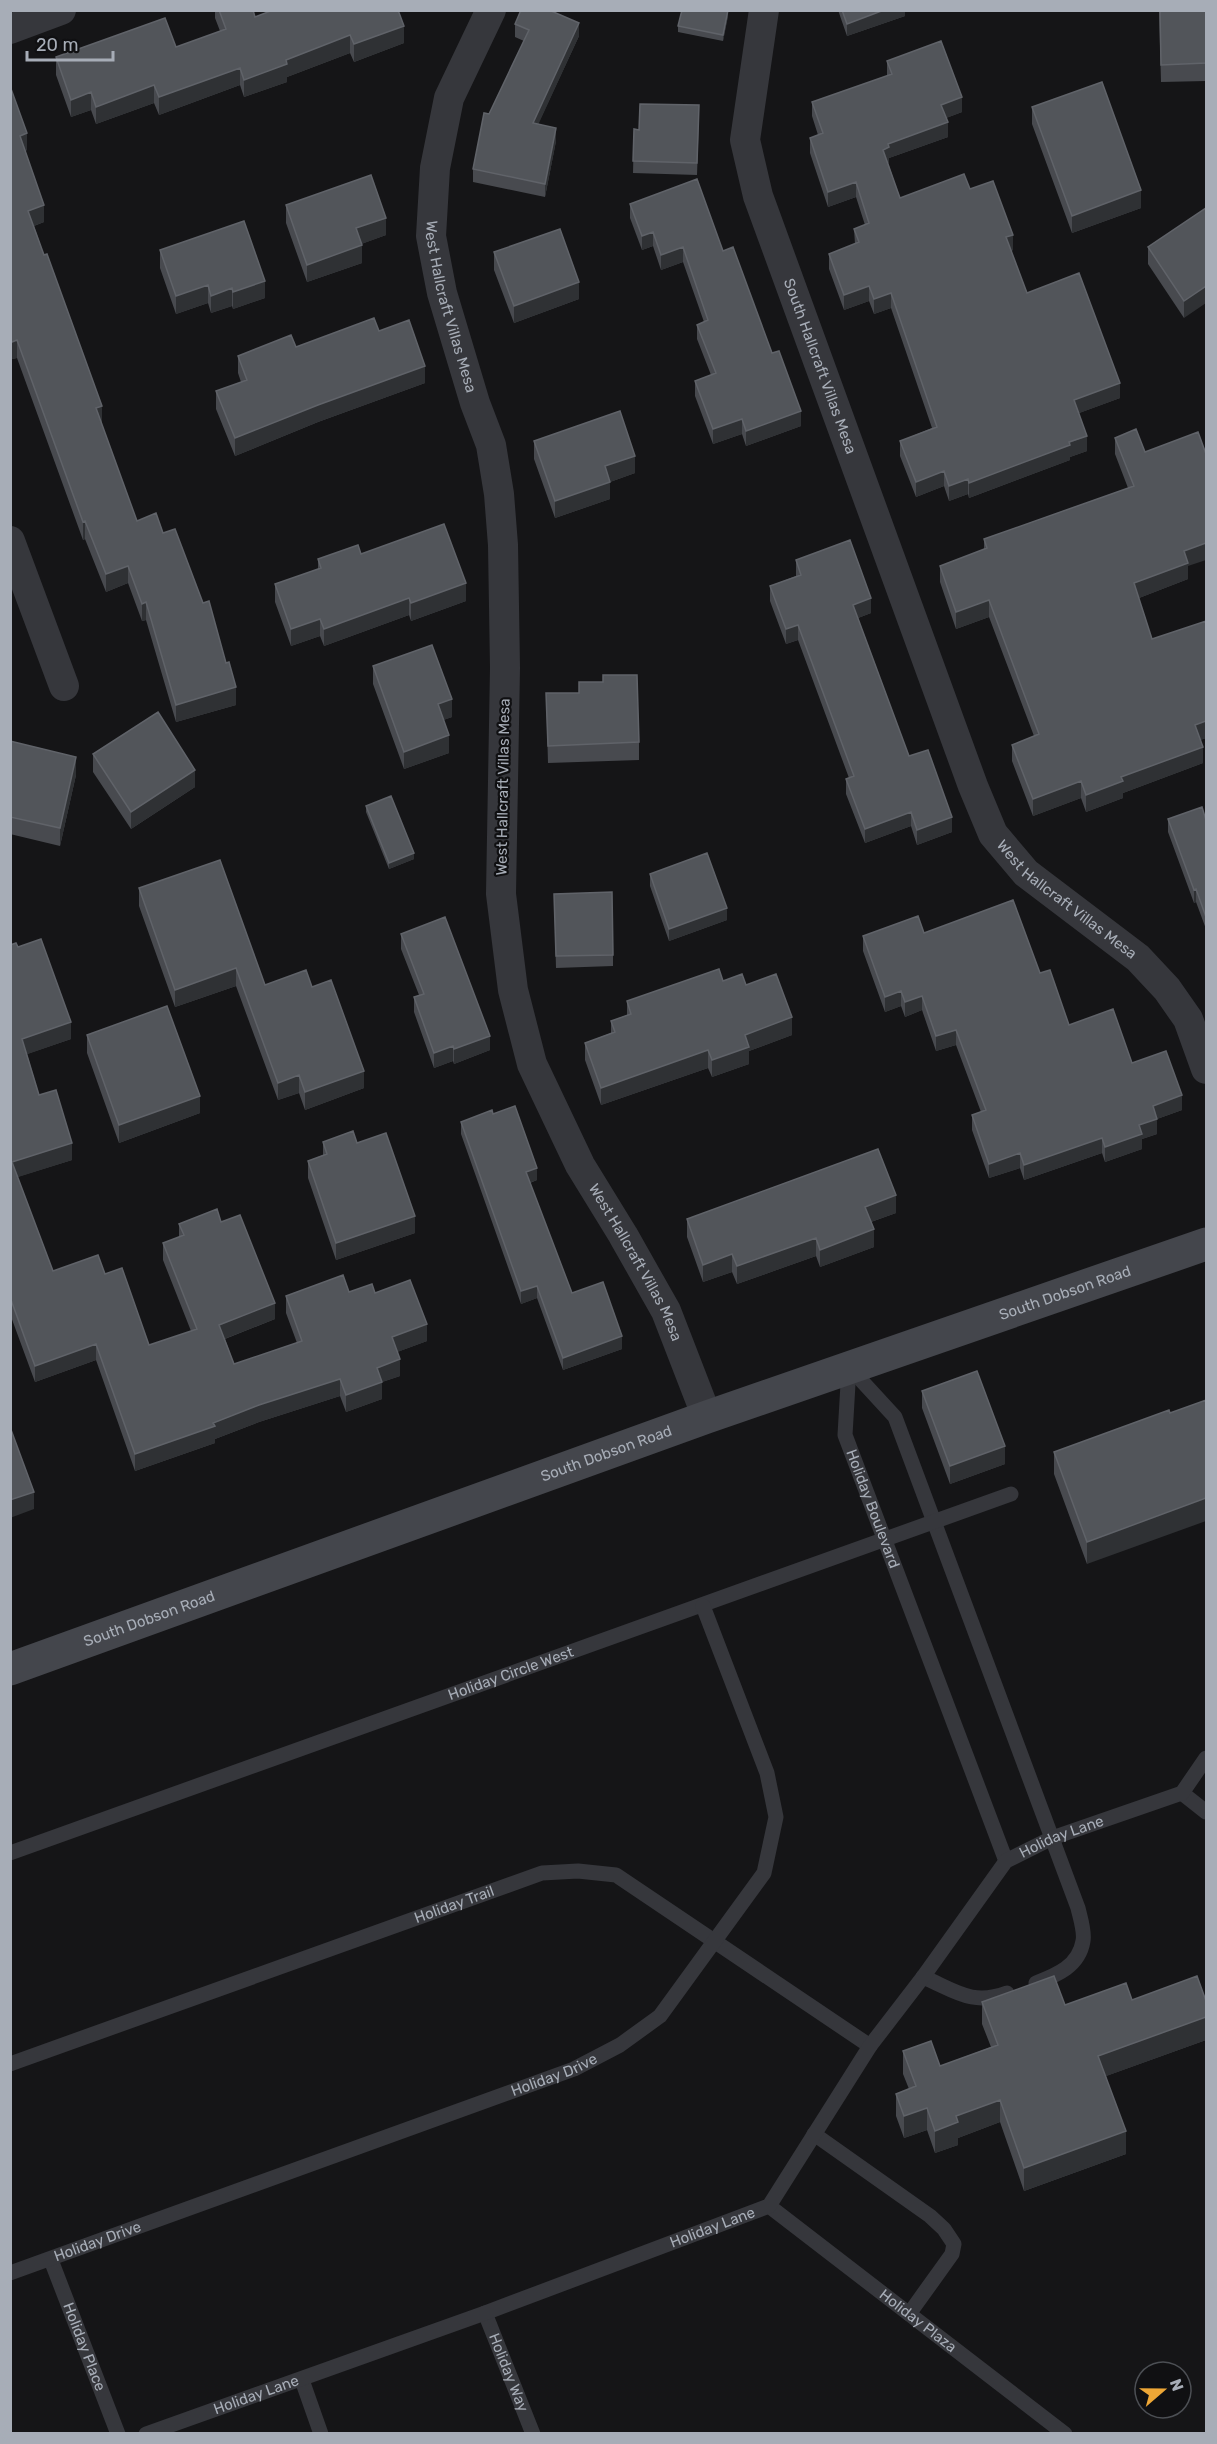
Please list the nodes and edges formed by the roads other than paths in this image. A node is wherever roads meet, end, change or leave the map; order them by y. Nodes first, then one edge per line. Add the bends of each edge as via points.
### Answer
1 (62, 10) edge
2 (491, 10) edge
3 (764, 10) edge
4 (10, 29) edge
5 (10, 541) edge
6 (64, 686) dead end
7 (947, 715) joint
8 (1206, 1069) edge
9 (1206, 1244) edge
10 (849, 1367) junction
11 (707, 1417) junction
12 (1011, 1494) dead end
13 (936, 1522) junction
14 (885, 1539) junction
15 (703, 1606) junction
16 (10, 1670) edge
17 (1206, 1758) edge
18 (1182, 1793) junction
19 (1206, 1812) edge
20 (1052, 1838) junction
21 (10, 1853) edge
22 (1006, 1861) junction
23 (716, 1941) junction
24 (923, 1977) junction
25 (870, 2046) junction
26 (10, 2064) edge
27 (814, 2134) junction
28 (769, 2206) junction
29 (51, 2260) junction
30 (10, 2273) edge
31 (485, 2313) junction
32 (909, 2314) junction
33 (302, 2380) junction
34 (118, 2433) edge
35 (146, 2433) edge
36 (321, 2433) edge
37 (533, 2433) edge
38 (1065, 2433) edge

1 - 4 street
2 - 11 street, West Hallcraft Villas Mesa via 449,98 435,168 431,236 442,292 491,445 499,494 504,657 501,894 513,990 532,1064 580,1165 666,1311
3 - 7 street, South Hallcraft Villas Mesa via 744,140 758,196
5 - 6 street
7 - 8 street, West Hallcraft Villas Mesa via 993,834 1026,873 1138,958 1167,989 1188,1019
9 - 10 main road, South Dobson Road
10 - 11 main road, South Dobson Road
10 - 13 lane via 895,1418
10 - 14 lane, Holiday Boulevard via 845,1435
11 - 16 main road, South Dobson Road
12 - 13 lane, Holiday Circle West
13 - 14 lane, Holiday Circle West
13 - 20 lane
14 - 15 lane, Holiday Circle West
14 - 22 lane, Holiday Boulevard
15 - 21 lane, Holiday Circle West
15 - 23 lane, Holiday Drive via 768,1773 776,1817 764,1873
17 - 18 lane
18 - 19 lane
18 - 20 lane, Holiday Lane
20 - 22 lane, Holiday Lane
20 - 24 lane via 1078,1908 1084,1940 1075,1960 1059,1974 991,1999 976,1999
22 - 24 lane, Holiday Lane
23 - 25 lane, Holiday Trail
23 - 26 lane, Holiday Trail via 616,1875 542,1873
23 - 29 lane, Holiday Drive via 660,2016 620,2045 574,2069
24 - 25 lane, Holiday Lane
25 - 27 lane, Holiday Lane
27 - 28 lane, Holiday Lane
27 - 32 lane via 930,2216 954,2244 952,2254
28 - 31 lane, Holiday Lane
28 - 32 lane, Holiday Plaza
29 - 30 lane, Holiday Drive
29 - 34 lane, Holiday Place
31 - 33 lane, Holiday Lane
31 - 37 lane, Holiday Way
32 - 38 lane, Holiday Plaza
33 - 35 lane, Holiday Lane
33 - 36 lane

